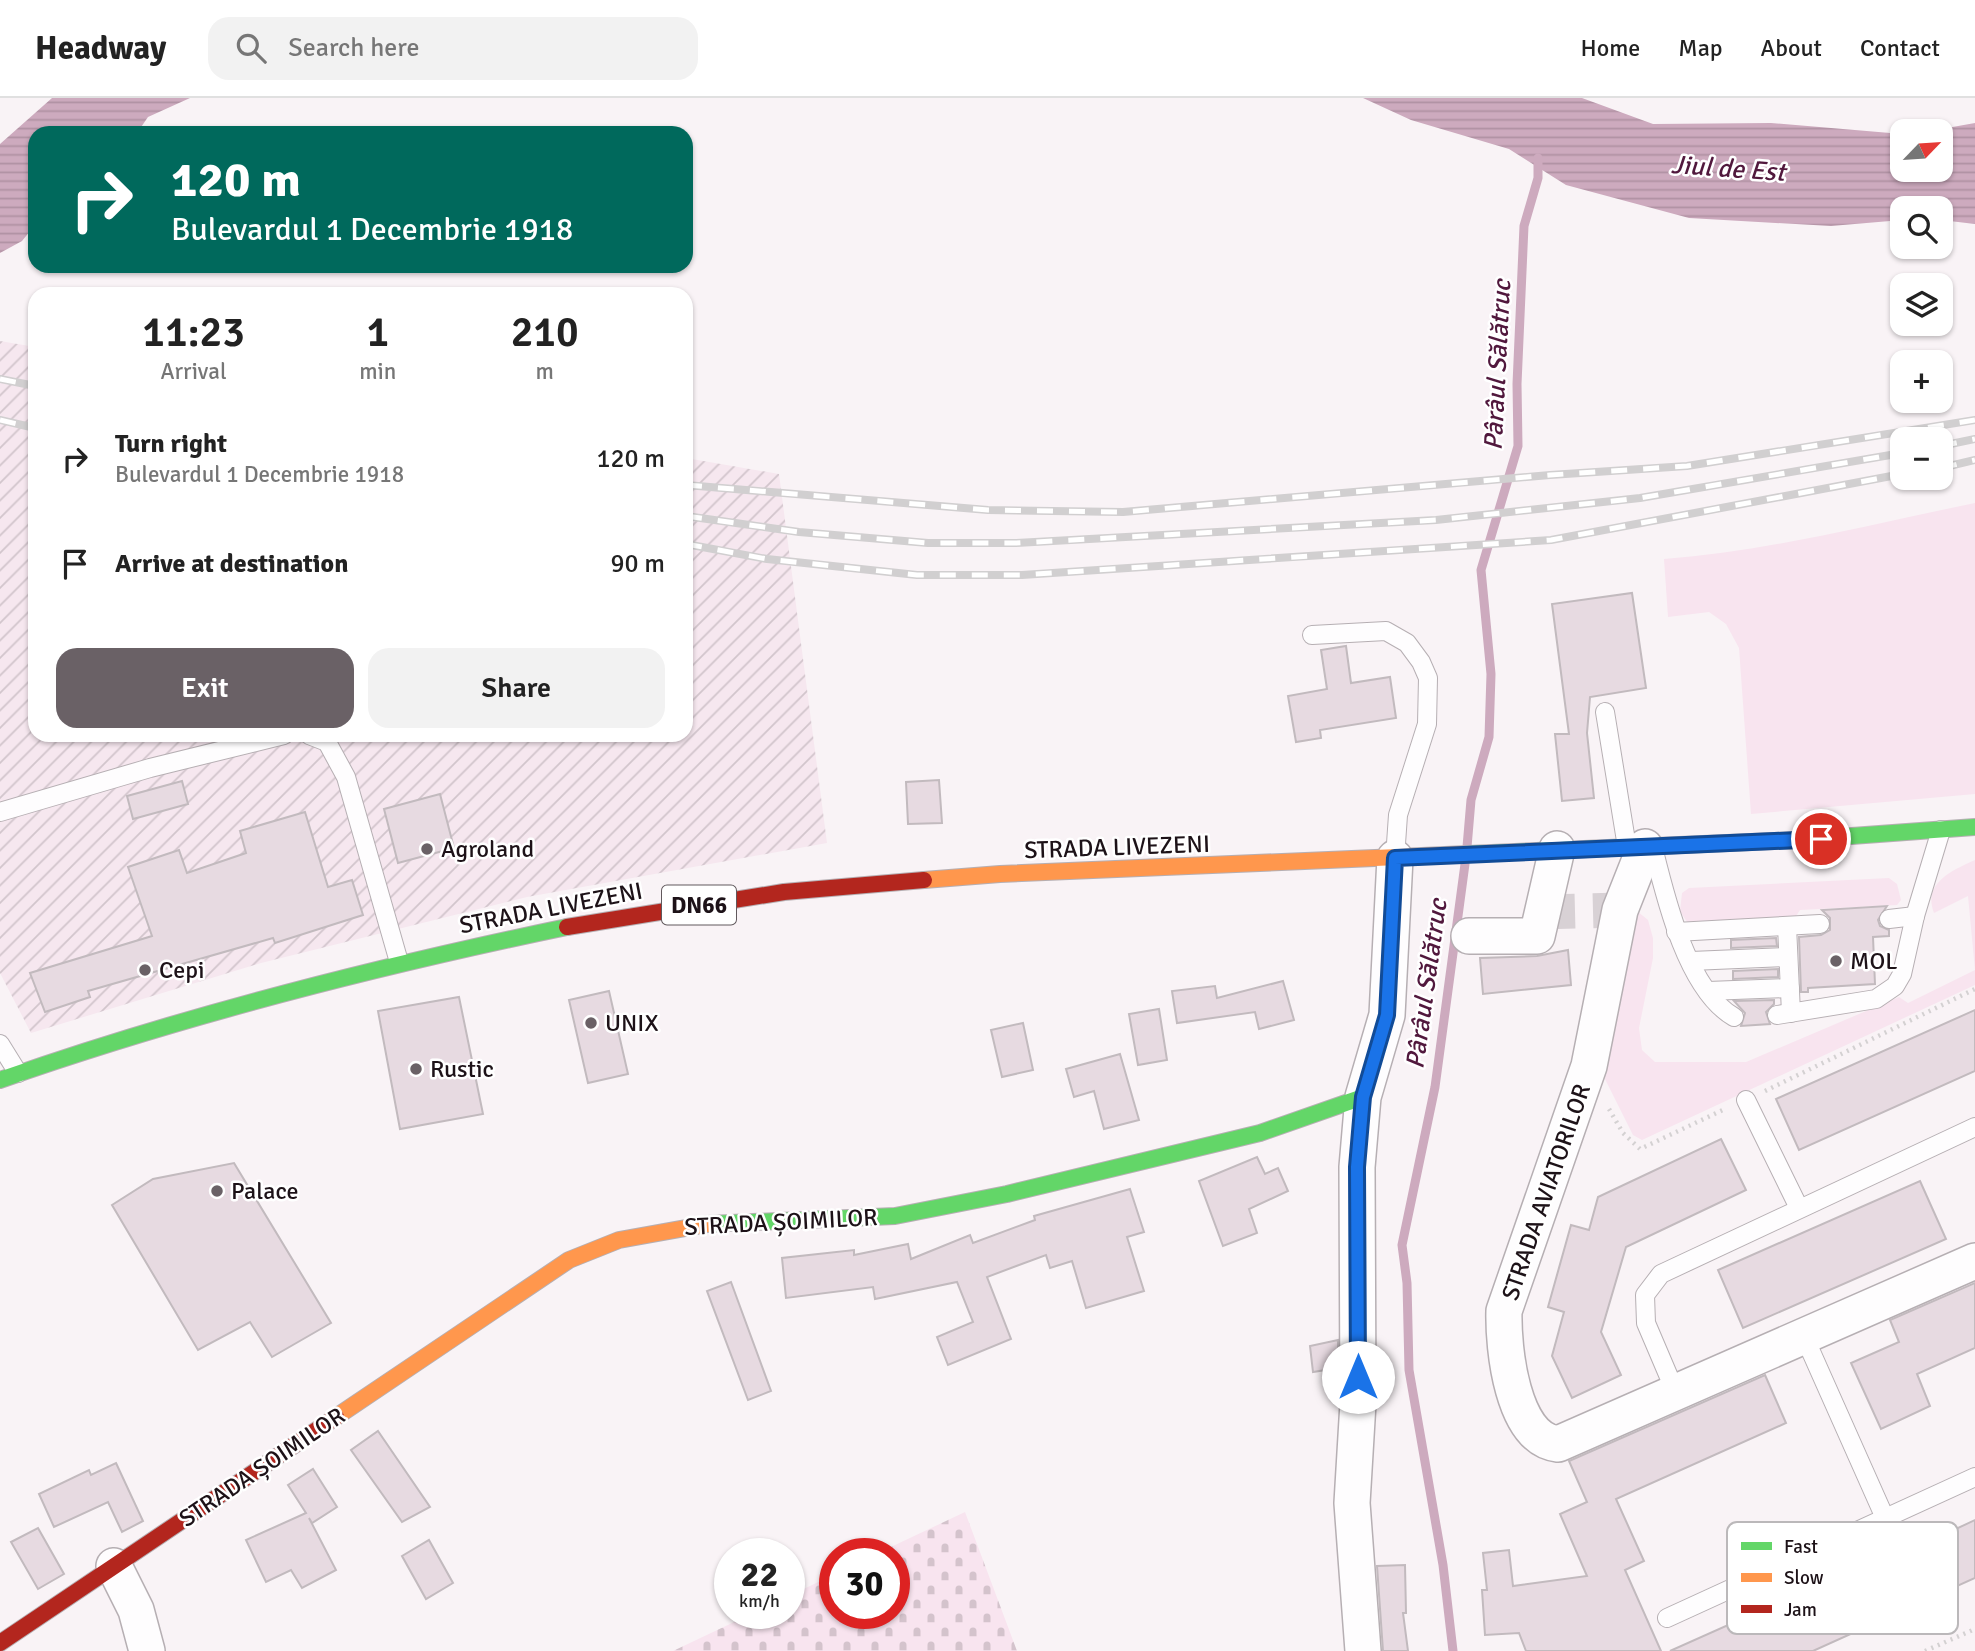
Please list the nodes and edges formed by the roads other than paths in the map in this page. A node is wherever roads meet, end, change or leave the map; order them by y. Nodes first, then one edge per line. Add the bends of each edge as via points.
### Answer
1 (1312, 635) dead end
2 (1605, 712) dead end
3 (256, 742) edge
4 (327, 742) edge
5 (0, 813) edge
6 (1975, 827) edge
7 (1941, 830) junction
8 (1642, 847) junction
9 (1543, 849) junction
10 (1407, 857) junction
11 (1914, 916) junction
12 (1889, 919) dead end
13 (1820, 925) dead end
14 (1787, 926) junction
15 (1676, 932) junction
16 (1469, 936) dead end
17 (1788, 957) junction
18 (1691, 961) junction
19 (399, 962) junction
20 (1790, 988) junction
21 (1708, 991) junction
22 (1734, 1017) dead end
23 (0, 1044) edge
24 (18, 1073) junction
25 (0, 1080) edge
26 (1363, 1097) junction
27 (1746, 1100) road end
28 (1975, 1127) edge
29 (1799, 1208) junction
30 (1975, 1261) edge
31 (1804, 1336) junction
32 (1675, 1391) junction
33 (1975, 1477) edge
34 (1885, 1518) junction
35 (1876, 1522) edge
36 (114, 1566) junction
37 (1727, 1590) edge
38 (1667, 1618) dead end
39 (0, 1643) edge
40 (146, 1651) edge
41 (1363, 1651) edge

1 - 10 lane via 1386,631 1407,643 1428,678 1427,724 1398,815
2 - 8 lane
3 - 5 lane
4 - 19 lane via 346,777
6 - 7 main road, DN66
7 - 8 main road, DN66
7 - 11 lane
8 - 9 main road, DN66
8 - 15 lane
8 - 32 street, STRADA AVIATORILOR via 1620,910 1589,1066 1504,1311 1503,1340 1523,1413 1544,1443 1558,1444
9 - 10 main road, DN66
9 - 16 street via 1537,936
10 - 19 main road, STRADA LIVEZENI / DN66 via 1000,874 784,892 575,925
10 - 26 street via 1387,1015
11 - 12 lane
11 - 20 lane via 1902,974 1895,986 1876,999 1784,1014
13 - 14 lane
14 - 15 lane
14 - 17 lane
15 - 18 lane
17 - 18 lane
17 - 20 lane
18 - 21 lane
19 - 24 main road, STRADA LIVEZENI / DN66 via 106,1043
20 - 21 lane
21 - 22 lane via 1719,1007
23 - 24 lane
24 - 25 main road, STRADA LIVEZENI / DN66
26 - 36 main road, STRADA ȘOIMILOR via 1260,1133 1151,1162 895,1216 691,1224 620,1240 569,1260
26 - 41 street via 1357,1167 1357,1403 1352,1503
27 - 29 lane
28 - 29 lane
29 - 32 lane via 1661,1274 1645,1295 1646,1323
30 - 31 street, STRADA AVIATORILOR
31 - 32 street, STRADA AVIATORILOR
31 - 34 lane
33 - 34 lane
34 - 35 lane
36 - 39 main road, STRADA ȘOIMILOR
36 - 40 street via 136,1610
37 - 38 lane

